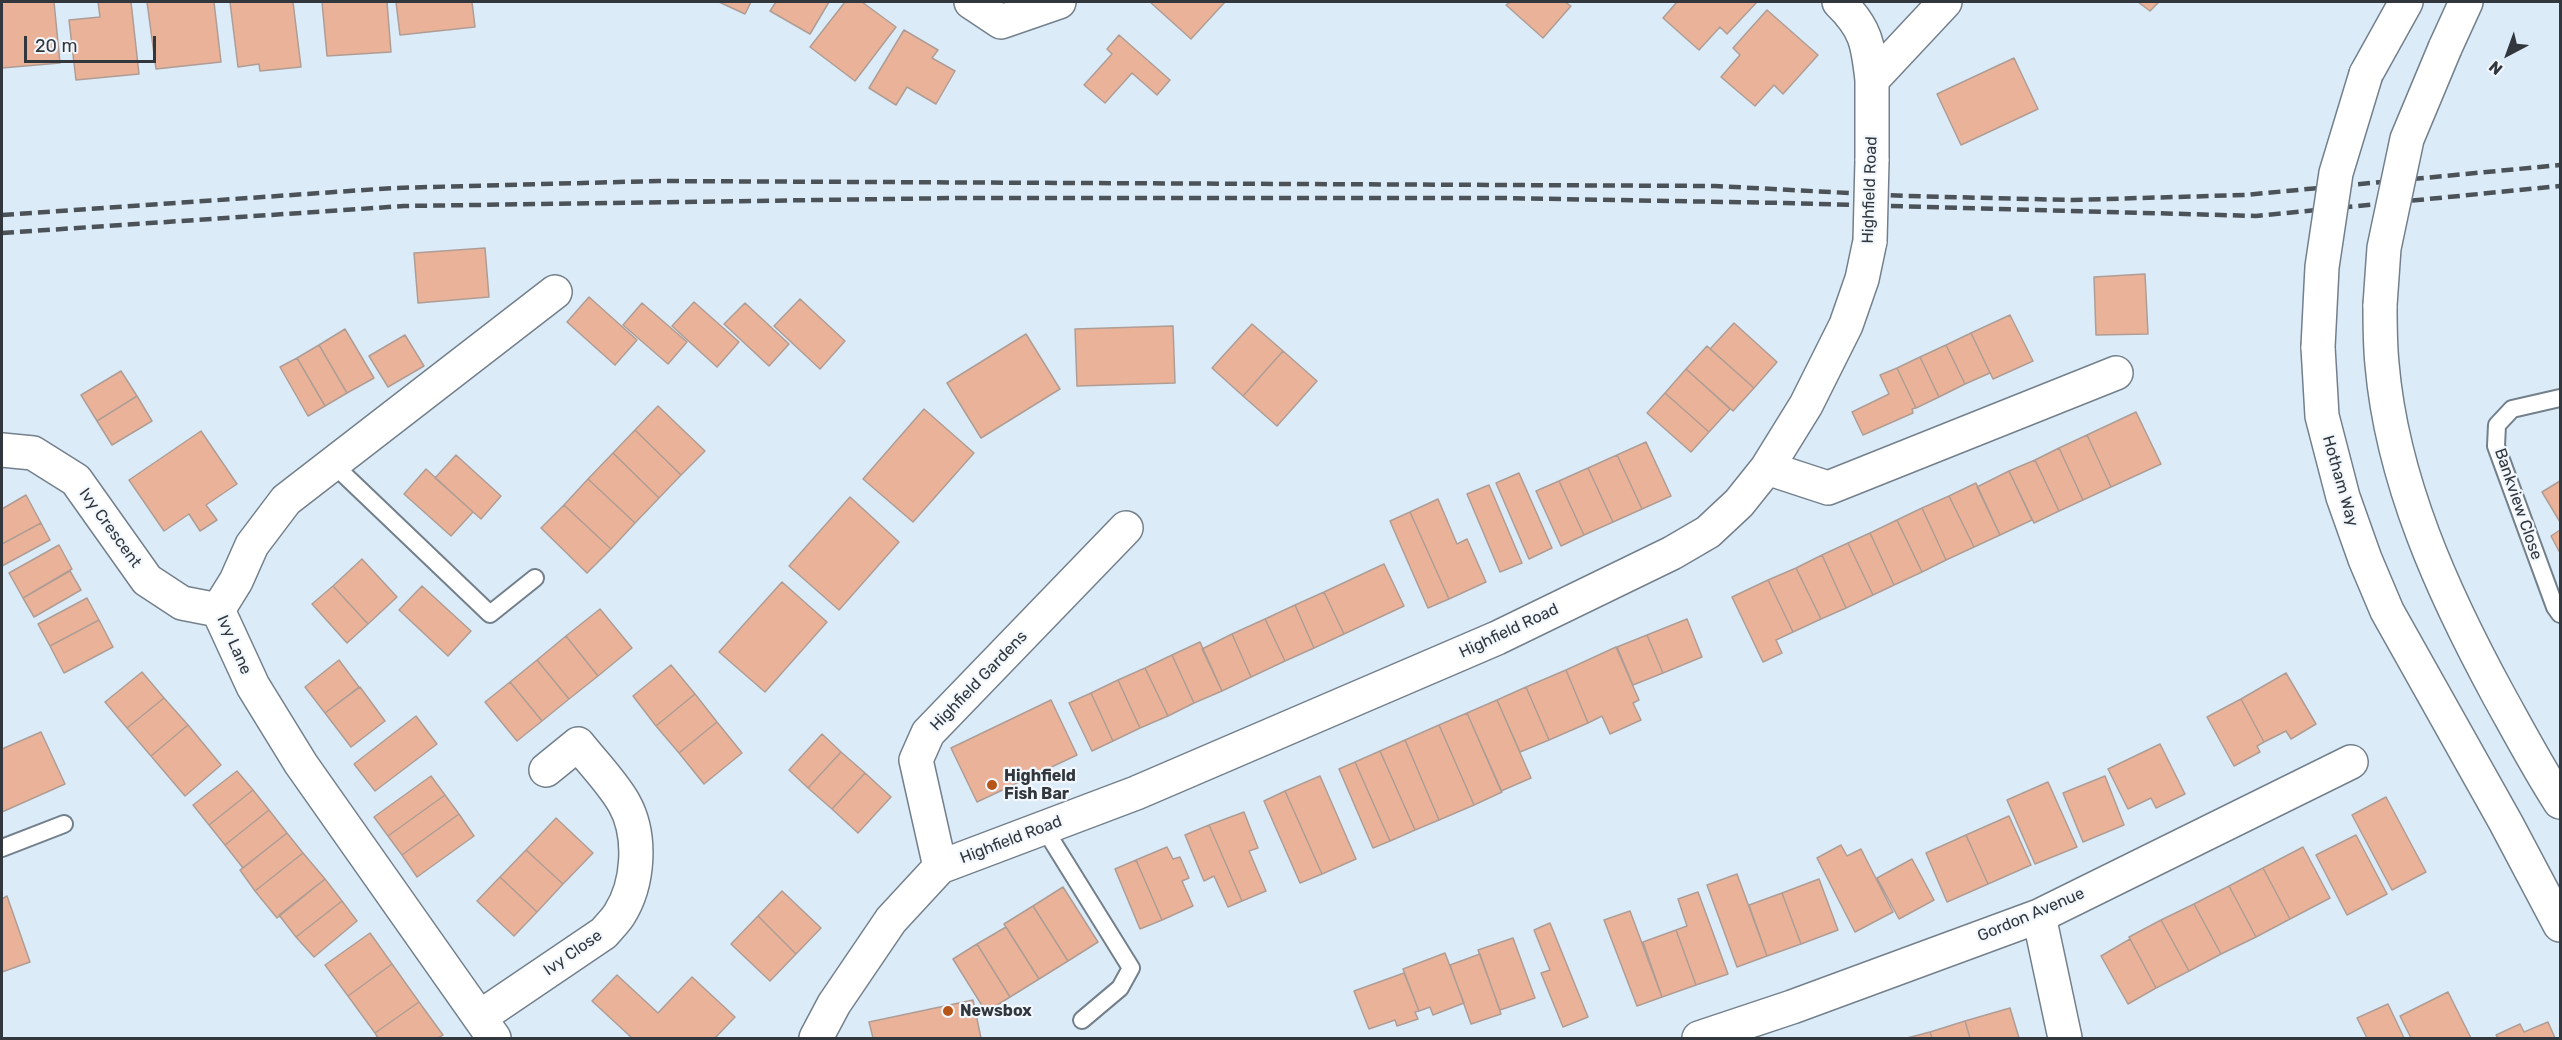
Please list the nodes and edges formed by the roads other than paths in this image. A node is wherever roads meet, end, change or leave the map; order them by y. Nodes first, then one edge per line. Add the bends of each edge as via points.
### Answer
1 (971, 2) edge
2 (1059, 2) edge
3 (1839, 2) edge
4 (1945, 2) edge
5 (2406, 2) edge
6 (2466, 2) edge
7 (1872, 80) junction
8 (555, 292) dead end
9 (2116, 373) dead end
10 (2560, 398) edge
11 (2, 450) edge
12 (333, 464) junction
13 (1767, 468) junction
14 (1126, 528) dead end
15 (535, 578) dead end
16 (218, 610) junction
17 (2560, 614) edge
18 (2350, 762) dead end
19 (546, 770) dead end
20 (2552, 790) edge
21 (64, 824) dead end
22 (1044, 828) junction
23 (2, 848) edge
24 (940, 867) junction
25 (2039, 916) junction
26 (2560, 925) edge
27 (1082, 1020) dead end
28 (487, 1028) edge
29 (816, 1038) edge
30 (1699, 1038) edge
31 (2065, 1038) edge

1 - 2 street via 1001,22
3 - 7 street, Highfield Road via 1853,15 1867,42
4 - 7 street
5 - 26 street, Hotham Way, bridge via 2366,74 2336,173 2322,267 2318,347 2322,416 2343,497 2387,611
6 - 20 street, bridge via 2407,139 2384,248 2380,305 2382,364 2407,491 2438,571 2469,641
7 - 13 street, Highfield Road, bridge via 1870,241 1862,279 1846,325 1806,405
8 - 12 street, Ivy Lane
9 - 13 street via 1828,488
10 - 17 lane, Bankview Close via 2512,408 2497,425 2496,446 2554,607
11 - 16 street, Ivy Crescent via 33,453 76,480 147,580 182,603
12 - 15 lane via 490,614
12 - 16 street, Ivy Lane via 286,500 252,545
13 - 22 street, Highfield Road via 1716,525 1672,553 1497,638 1136,793
14 - 24 street, Highfield Gardens via 928,733 916,760
16 - 28 street, Ivy Lane via 253,686 301,764
18 - 25 street, Gordon Avenue
19 - 28 street, Ivy Close via 578,744 624,802 633,822 637,850 634,872 620,914 604,933
21 - 23 lane
22 - 24 street, Highfield Road
22 - 27 lane via 1131,968 1120,988
24 - 29 street, Highfield Road via 891,920 834,1004
25 - 30 street, Gordon Avenue
25 - 31 street

